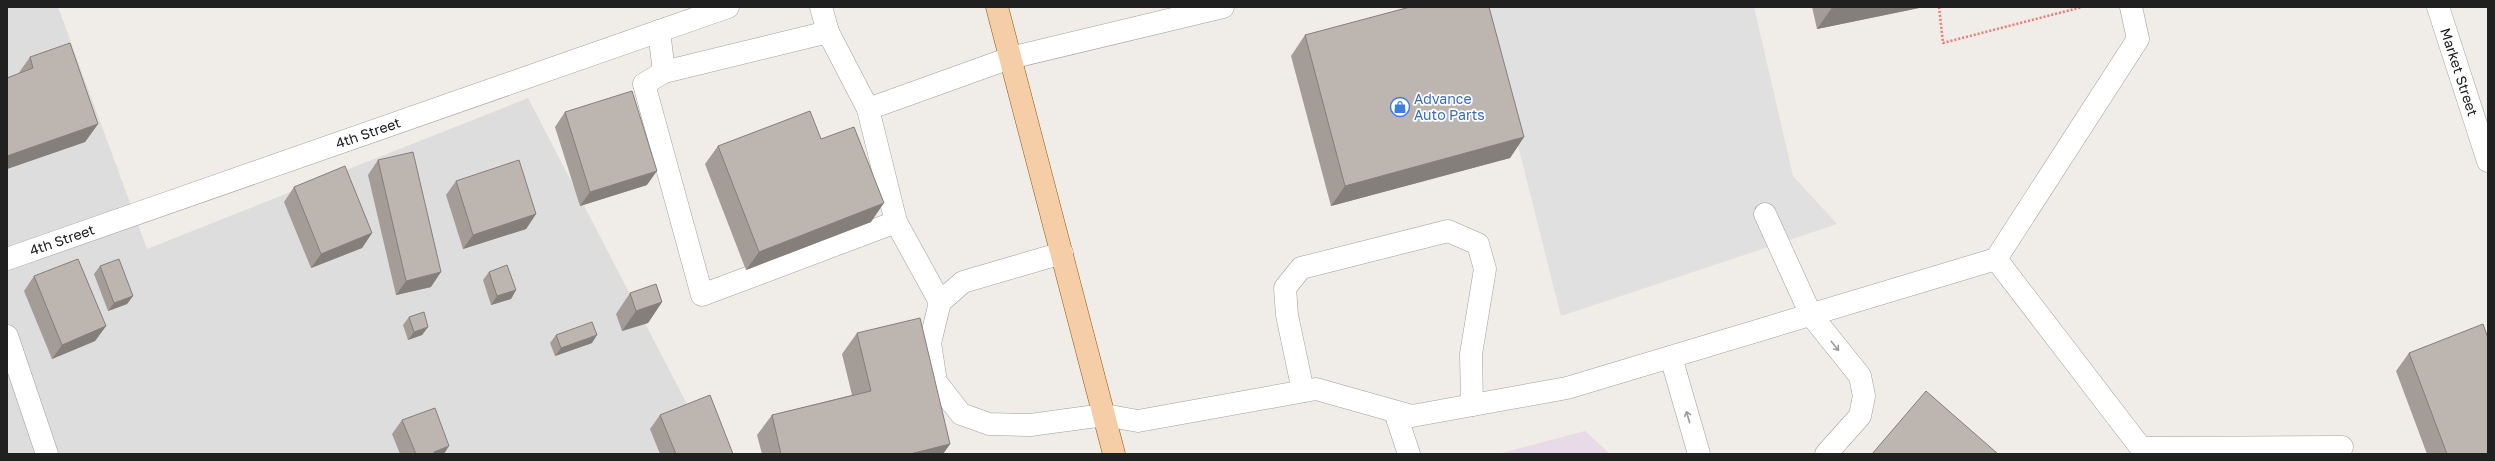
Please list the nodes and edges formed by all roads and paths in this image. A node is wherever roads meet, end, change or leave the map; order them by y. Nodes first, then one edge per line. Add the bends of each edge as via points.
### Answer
1 (728, 7) edge
2 (821, 7) edge
3 (997, 7) edge
4 (1939, 7) edge
5 (2082, 7) edge
6 (2131, 7) edge
7 (2438, 7) edge
8 (1211, 9) edge
9 (659, 31) junction
10 (828, 32) junction
11 (1010, 58) junction
12 (664, 72) junction
13 (868, 109) junction
14 (2488, 161) edge
15 (1765, 214) dead end
16 (896, 222) junction
17 (1062, 253) junction
18 (7, 259) edge
19 (1996, 259) junction
20 (940, 302) junction
21 (1811, 315) junction
22 (7, 336) edge
23 (1671, 357) junction
24 (1302, 391) junction
25 (1472, 405) junction
26 (1395, 412) junction
27 (1104, 415) junction
28 (2342, 447) dead end
29 (2140, 451) edge
30 (47, 454) edge
31 (1114, 454) edge
32 (1409, 454) edge
33 (1699, 454) edge
34 (1826, 454) edge

1 - 9 street, 4th Street
2 - 10 street
3 - 11 main road
4 - 5 path via 1943,43
6 - 19 street via 2138,39
7 - 14 street, Market Street
8 - 11 street
9 - 12 street
9 - 18 street, 4th Street
10 - 12 street
10 - 13 street
11 - 13 street
11 - 17 main road
12 - 16 street via 644,84 702,295
13 - 16 street
15 - 21 street
16 - 20 street
17 - 20 street via 963,282
17 - 27 main road
19 - 21 street
19 - 29 street
20 - 27 street via 930,343 936,382 961,414 989,424 1030,425
21 - 23 street
21 -> 34 street via 1860,376 1864,396 1860,416
22 - 30 street
23 - 25 street via 1567,388
33 -> 23 street
24 - 25 street via 1287,315 1285,288 1301,268 1448,231 1478,244 1485,269 1471,354
24 - 26 street via 1316,389
24 - 27 street via 1138,421
25 - 26 street via 1412,416
26 - 32 street
27 - 31 main road
28 - 29 street

